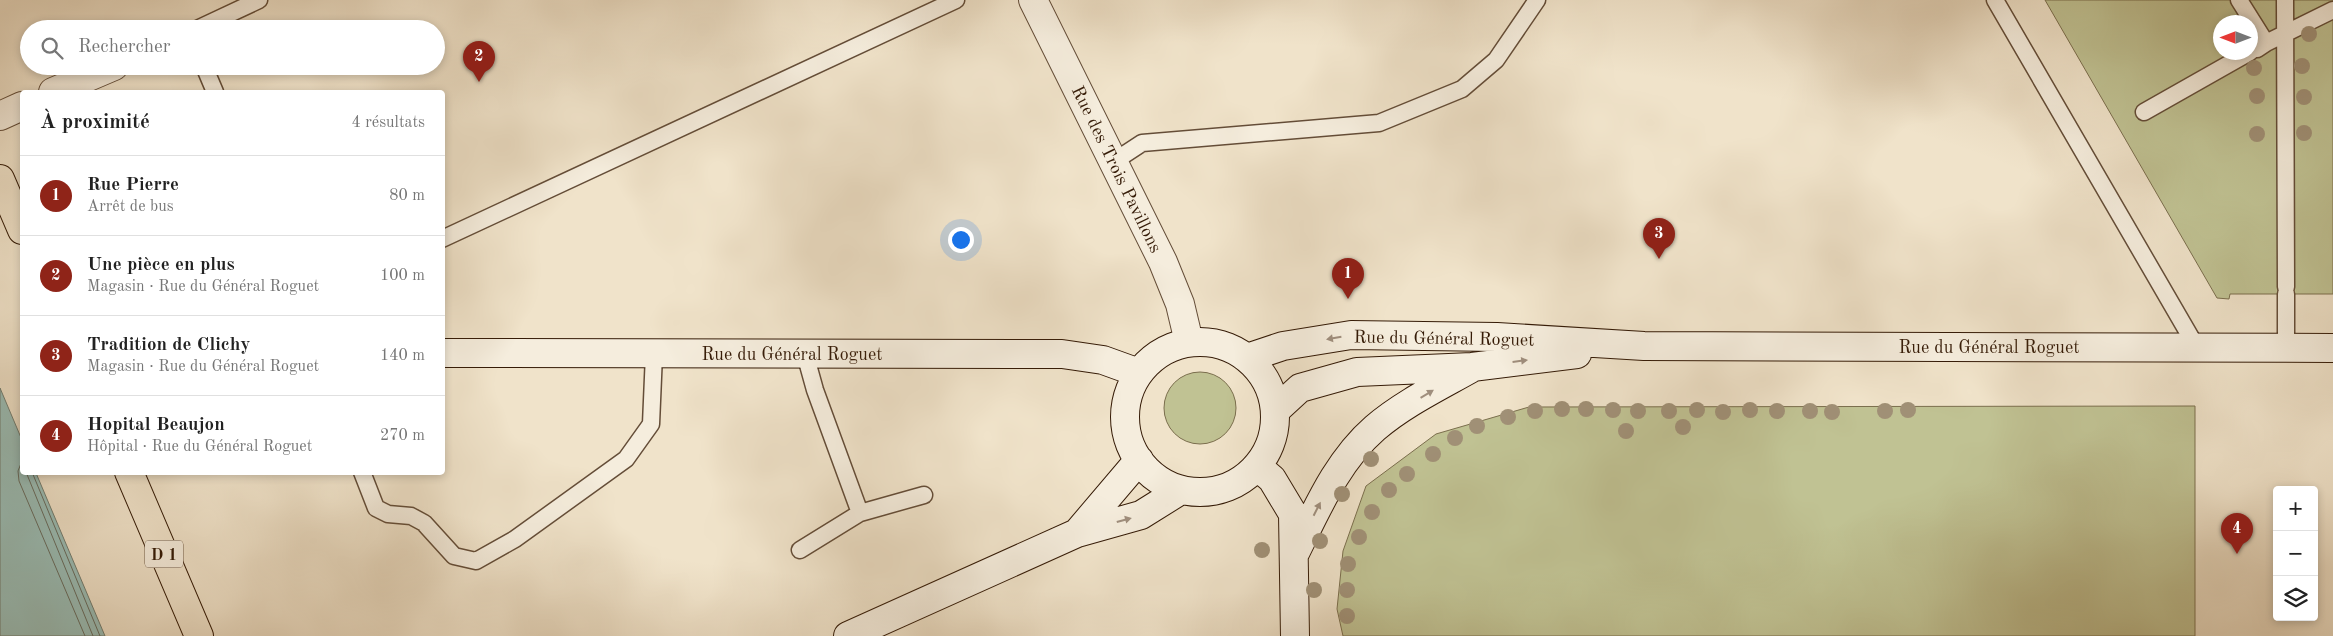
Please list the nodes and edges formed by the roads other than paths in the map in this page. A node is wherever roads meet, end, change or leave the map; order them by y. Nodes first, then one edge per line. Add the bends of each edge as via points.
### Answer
1 (259, 0) edge
2 (956, 0) edge
3 (1033, 0) edge
4 (1537, 0) edge
5 (1995, 0) edge
6 (2239, 0) edge
7 (2285, 0) edge
8 (2333, 10) edge
9 (216, 20) edge
10 (2285, 34) junction
11 (2266, 43) junction
12 (2258, 48) edge
13 (2236, 60) edge
14 (93, 75) edge
15 (208, 75) edge
16 (58, 90) edge
17 (214, 90) edge
18 (20, 107) edge
19 (2144, 112) dead end
20 (0, 116) edge
21 (1113, 162) junction
22 (0, 179) edge
23 (20, 225) edge
24 (445, 238) edge
25 (1189, 342) junction
26 (1644, 346) junction
27 (2197, 348) junction
28 (2286, 348) junction
29 (2333, 348) edge
30 (445, 354) edge
31 (654, 354) junction
32 (804, 354) junction
33 (1247, 358) junction
34 (1472, 367) junction
35 (1138, 373) junction
36 (1275, 411) junction
37 (1138, 460) junction
38 (1258, 466) junction
39 (130, 475) edge
40 (363, 475) edge
41 (1182, 490) junction
42 (924, 495) dead end
43 (860, 513) junction
44 (1077, 532) junction
45 (800, 550) dead end
46 (1295, 553) junction
47 (199, 636) edge
48 (848, 636) edge
49 (1295, 636) edge

1 - 9 lane
2 - 24 lane
3 - 21 main road, Rue des Trois Pavillons
4 - 21 lane via 1496,60 1462,89 1379,124 1142,143
5 - 27 lane
6 - 11 lane
7 - 10 lane
8 - 10 lane
10 - 11 lane
10 - 28 lane
11 - 12 lane
13 - 19 lane
14 - 16 main road
15 - 17 lane
18 - 20 main road
21 - 25 main road, Rue des Trois Pavillons via 1163,262 1180,304
22 - 23 main road
25 - 33 main road via 1211,342 1233,349
25 - 35 main road via 1160,353
26 - 27 main road, Rue du Général Roguet
26 -> 33 main road, Rue du Général Roguet via 1497,337 1352,334 1283,346
34 -> 26 main road, Rue du Général Roguet
27 - 28 main road, Rue du Général Roguet
28 - 29 main road, Rue du Général Roguet
30 - 31 main road, Rue du Général Roguet
31 - 32 main road, Rue du Général Roguet
31 - 40 lane via 651,424 626,459 515,539 476,561 454,556 424,523 411,516 388,514 376,508
32 - 35 main road, Rue du Général Roguet via 1062,354 1103,360
32 - 43 lane
33 - 36 main road via 1266,380
34 - 36 main road, Rue du Général Roguet via 1357,372 1300,388
46 -> 34 main road via 1327,488 1346,460 1375,428
35 - 37 main road via 1127,397 1124,416 1129,442
36 - 38 main road via 1267,452
37 - 41 main road via 1157,479
37 - 44 main road
38 - 41 main road via 1227,488 1208,492
38 - 46 main road via 1272,479 1293,514
39 - 47 main road, D 1
44 -> 41 main road via 1141,515
42 - 43 lane
43 - 45 lane
44 - 48 main road
46 - 49 main road

